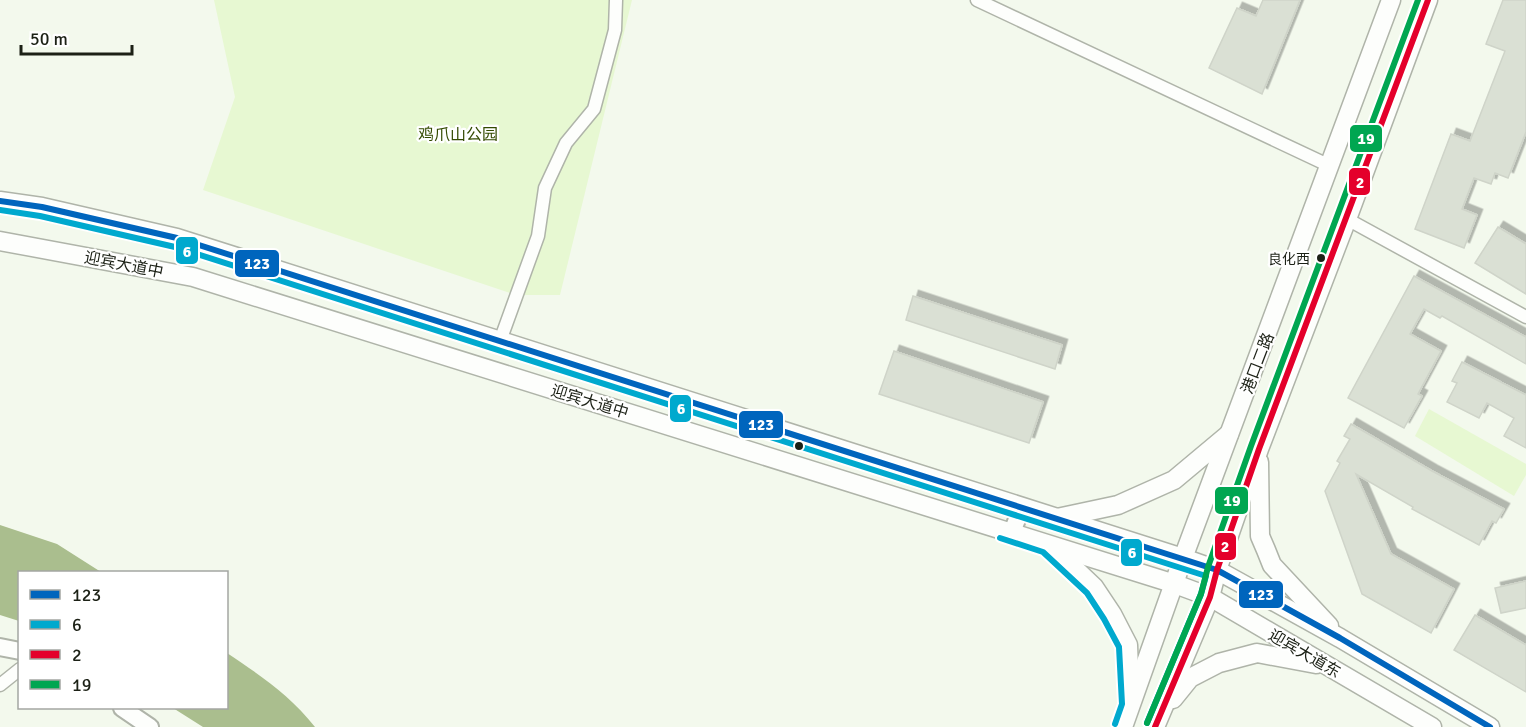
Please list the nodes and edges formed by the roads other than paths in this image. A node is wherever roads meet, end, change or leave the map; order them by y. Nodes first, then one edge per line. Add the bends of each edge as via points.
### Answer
1 (616, 0) edge
2 (977, 0) edge
3 (1391, 0) edge
4 (1428, 0) edge
5 (1330, 166) junction
6 (0, 201) edge
7 (1347, 219) junction
8 (0, 241) edge
9 (1526, 317) edge
10 (500, 341) junction
11 (1258, 361) junction
12 (1288, 373) junction
13 (1230, 433) junction
14 (1259, 449) junction
15 (1022, 507) junction
16 (1057, 518) junction
17 (1012, 532) junction
18 (1048, 544) junction
19 (1183, 558) junction
20 (1217, 570) junction
21 (1174, 584) junction
22 (1210, 597) junction
23 (1340, 638) junction
24 (0, 647) edge
25 (18, 651) edge
26 (1328, 666) junction
27 (18, 671) edge
28 (0, 685) edge
29 (1131, 705) junction
30 (123, 709) edge
31 (1158, 720) edge
32 (150, 727) edge
33 (1123, 727) edge
34 (1432, 727) edge
35 (1490, 727) edge

1 - 10 street via 615,30 594,109 566,143 545,188 538,236
2 - 5 street
3 - 5 main road, 港口二路
4 - 7 main road, 港口二路
5 - 11 main road, 港口二路
6 - 10 main road, 迎宾大道中 via 177,238
7 - 9 street
7 - 12 main road, 港口二路
8 - 17 main road, 迎宾大道中 via 193,277
10 - 15 main road, 迎宾大道中
11 - 12 main road
11 - 13 main road, 港口二路
12 - 14 main road, 港口二路
13 - 16 main road via 1174,480 1118,505
13 - 19 main road, 港口二路
14 - 20 main road, 港口二路
14 - 23 main road via 1260,536 1272,565
15 - 16 main road, 迎宾大道中
15 - 17 street
16 - 19 main road, 迎宾大道中
17 - 18 main road, 迎宾大道中
18 - 21 main road, 迎宾大道中
18 - 29 main road via 1094,587 1128,645
19 - 20 main road, 迎宾大道东
19 - 21 main road, 港口二路
20 - 22 main road, 港口二路
20 - 23 main road, 迎宾大道东
21 - 22 main road, 迎宾大道东
21 - 29 main road, 港口二路
22 - 26 main road, 迎宾大道东
22 - 31 main road, 港口二路
23 - 35 main road, 迎宾大道东
24 - 25 street
26 - 31 main road via 1257,653 1220,663 1190,678
26 - 34 main road, 迎宾大道东
27 - 28 street
29 - 33 main road, 港口二路
30 - 32 street

